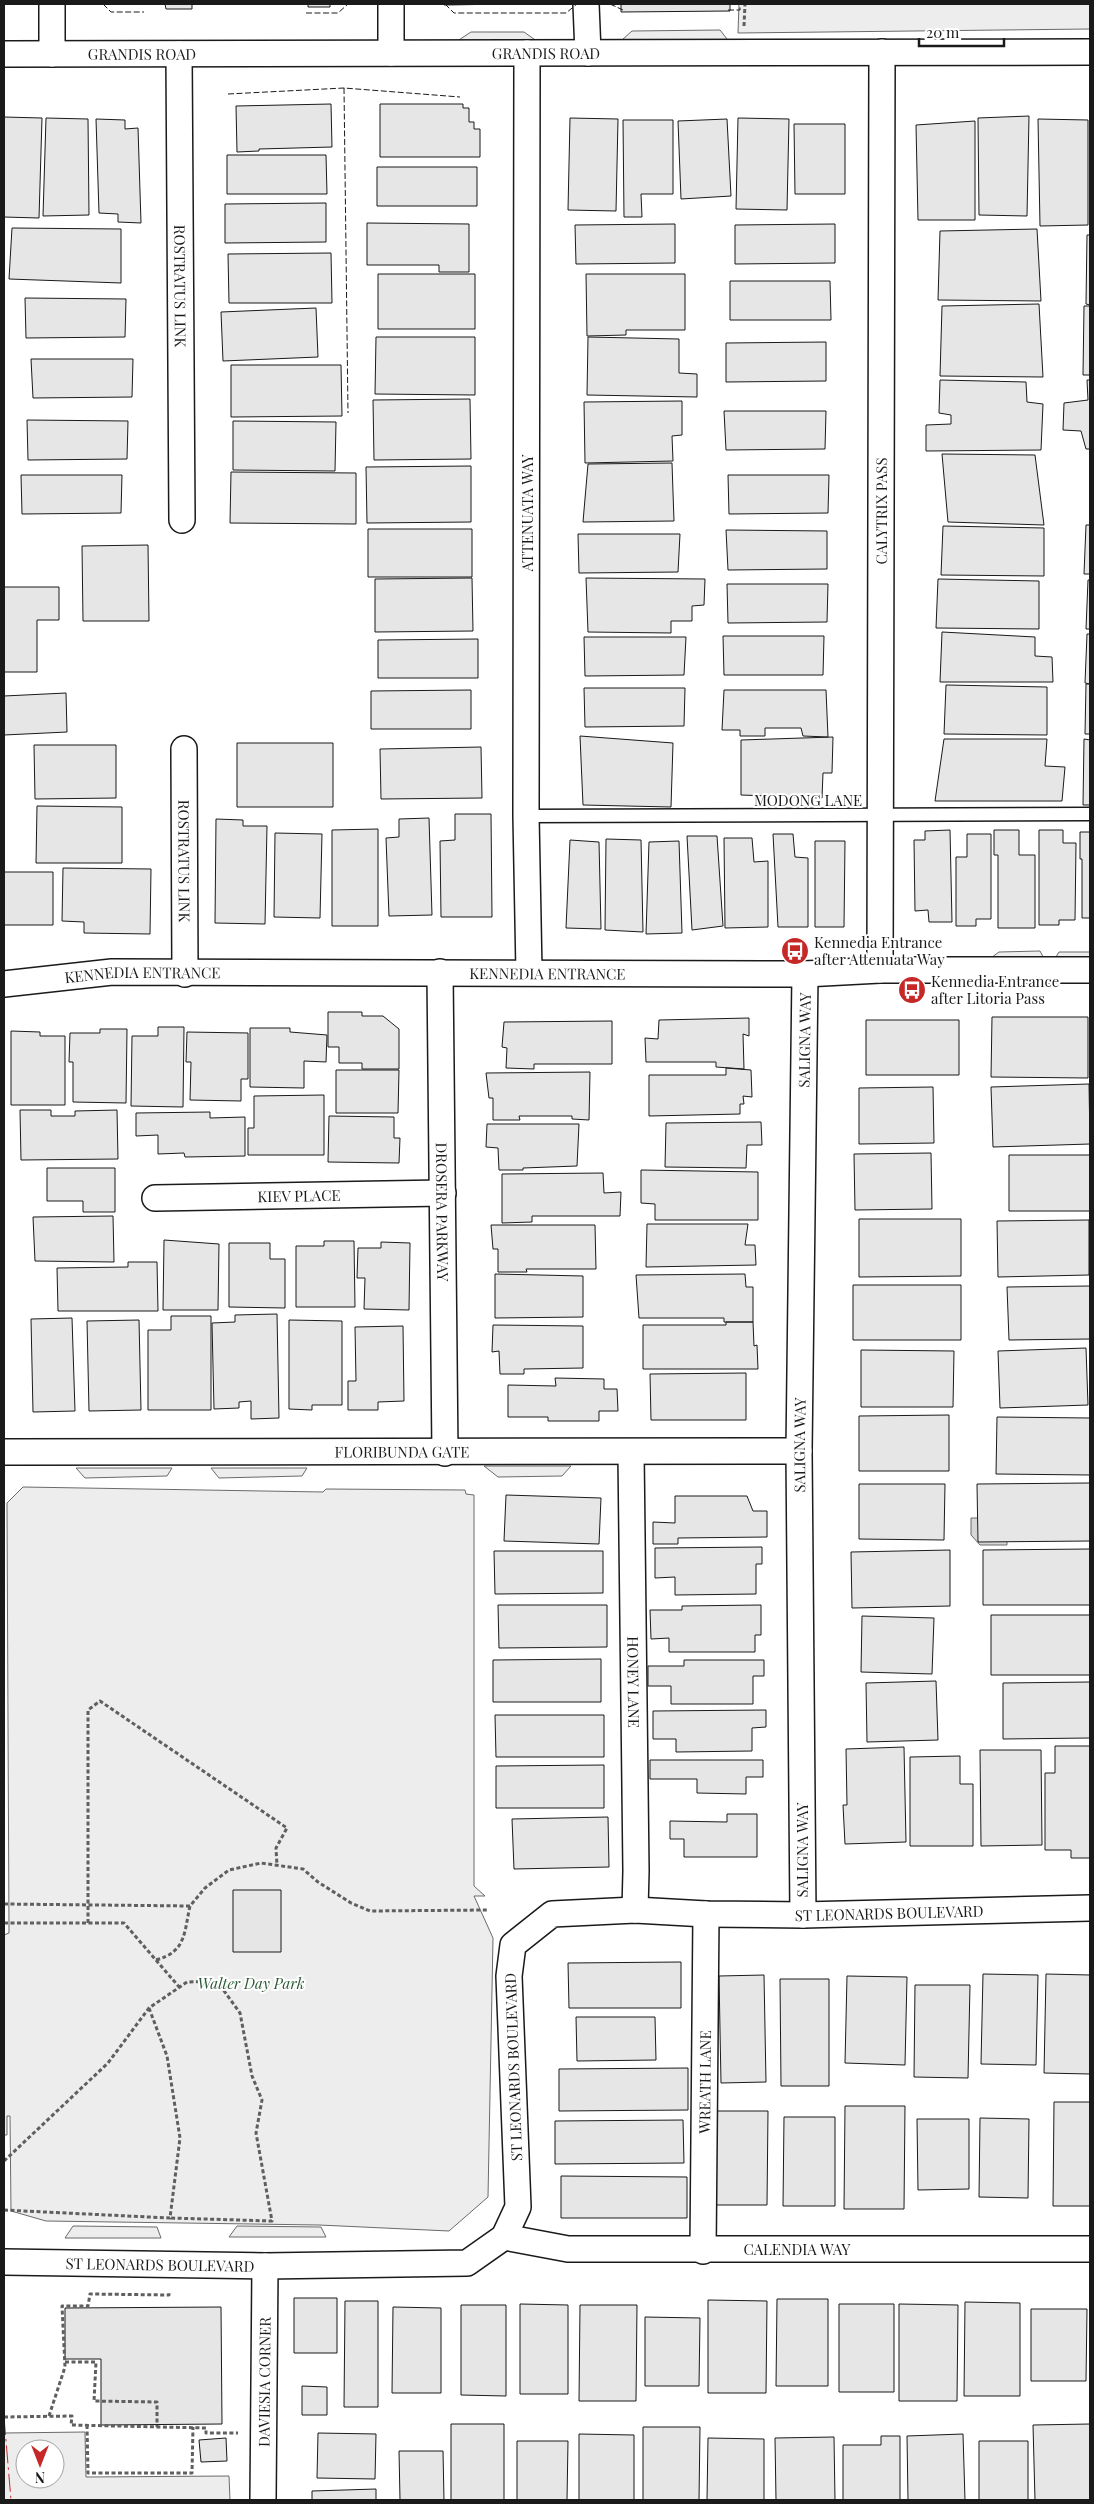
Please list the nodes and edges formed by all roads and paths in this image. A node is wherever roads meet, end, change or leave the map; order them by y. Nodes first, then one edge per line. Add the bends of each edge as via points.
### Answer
1 (52, 4) edge
2 (390, 4) edge
3 (586, 4) edge
4 (882, 52) junction
5 (1090, 52) edge
6 (390, 53) junction
7 (527, 53) junction
8 (588, 53) junction
9 (4, 54) edge
10 (52, 54) junction
11 (179, 54) junction
12 (182, 520) dead end
13 (184, 749) dead end
14 (1090, 814) edge
15 (526, 816) junction
16 (880, 816) junction
17 (880, 970) junction
18 (1090, 970) edge
19 (440, 972) junction
20 (529, 972) junction
21 (185, 974) junction
22 (805, 974) junction
23 (4, 984) edge
24 (443, 1194) junction
25 (155, 1198) dead end
26 (799, 1451) junction
27 (4, 1452) edge
28 (445, 1453) junction
29 (631, 1453) junction
30 (277, 1866) junction
31 (4, 1904) edge
32 (88, 1905) junction
33 (190, 1906) junction
34 (1090, 1908) edge
35 (488, 1910) dead end
36 (635, 1910) junction
37 (706, 1914) junction
38 (802, 1915) junction
39 (4, 1923) edge
40 (88, 1923) junction
41 (156, 1960) junction
42 (180, 1988) junction
43 (149, 2008) junction
44 (4, 2161) edge
45 (4, 2210) edge
46 (170, 2218) junction
47 (504, 2237) junction
48 (1090, 2249) edge
49 (703, 2251) junction
50 (4, 2262) edge
51 (265, 2266) junction
52 (169, 2287) dead end
53 (65, 2362) junction
54 (49, 2416) junction
55 (4, 2417) edge
56 (87, 2425) junction
57 (157, 2427) junction
58 (192, 2427) junction
59 (246, 2433) dead end
60 (263, 2500) edge

1 - 10 street
2 - 6 street
3 - 8 street
4 - 5 street, GRANDIS ROAD
4 - 8 street, GRANDIS ROAD
4 - 16 street, CALYTRIX PASS
6 - 7 street, GRANDIS ROAD
6 - 11 street, GRANDIS ROAD
7 - 8 street, GRANDIS ROAD
7 - 15 street, ATTENUATA WAY
9 - 10 street, GRANDIS ROAD
10 - 11 street, GRANDIS ROAD
11 - 12 street, ROSTRATUS LINK
13 - 21 street, ROSTRATUS LINK
14 - 16 lane, MODONG LANE
15 - 16 lane, MODONG LANE
15 - 20 street, ATTENUATA WAY
16 - 17 street, CALYTRIX PASS
17 - 18 street, KENNEDIA ENTRANCE
17 - 22 street, KENNEDIA ENTRANCE
19 - 20 street, KENNEDIA ENTRANCE
19 - 21 street, KENNEDIA ENTRANCE
19 - 24 street, DROSERA PARKWAY
20 - 22 street, KENNEDIA ENTRANCE
21 - 23 street, KENNEDIA ENTRANCE via 112,972
22 - 26 street, SALIGNA WAY
24 - 25 street, KIEV PLACE
24 - 28 street, DROSERA PARKWAY
26 - 29 street, FLORIBUNDA GATE
26 - 38 street, SALIGNA WAY
27 - 28 street, FLORIBUNDA GATE
28 - 29 street, FLORIBUNDA GATE
29 - 36 street, HONEY LANE
30 - 32 path via 276,1848 287,1828 100,1701 88,1710
30 - 33 path via 261,1863 229,1870 205,1888
30 - 35 path via 303,1869 346,1900 370,1911
31 - 32 path
32 - 33 path
32 - 40 path
33 - 41 path via 179,1949 169,1957
34 - 38 street, ST LEONARDS BOULEVARD
36 - 37 street, ST LEONARDS BOULEVARD
36 - 47 street, ST LEONARDS BOULEVARD via 552,1914 513,1945 509,1976 518,2207
37 - 38 street, ST LEONARDS BOULEVARD
37 - 49 street, WREATH LANE
39 - 40 path
40 - 41 path via 124,1923
41 - 42 path
42 - 43 path
42 - 46 path via 187,1982 217,1980 240,2013 252,2076 262,2100 256,2133 272,2220
43 - 44 path via 99,2071
43 - 46 path via 164,2049 180,2138
45 - 46 path
47 - 49 street, CALENDIA WAY via 568,2249
47 - 51 street, ST LEONARDS BOULEVARD via 467,2263
48 - 49 street, CALENDIA WAY
50 - 51 street, ST LEONARDS BOULEVARD
51 - 60 street, DAVIESIA CORNER
52 - 53 path via 169,2295 90,2294 88,2306 62,2306
53 - 54 path
53 - 57 path via 96,2362 94,2401 157,2402
54 - 55 path
54 - 56 path via 72,2416 71,2425
56 - 57 path
56 - 58 path via 88,2473 192,2473
57 - 58 path
58 - 59 path via 206,2428 206,2433

